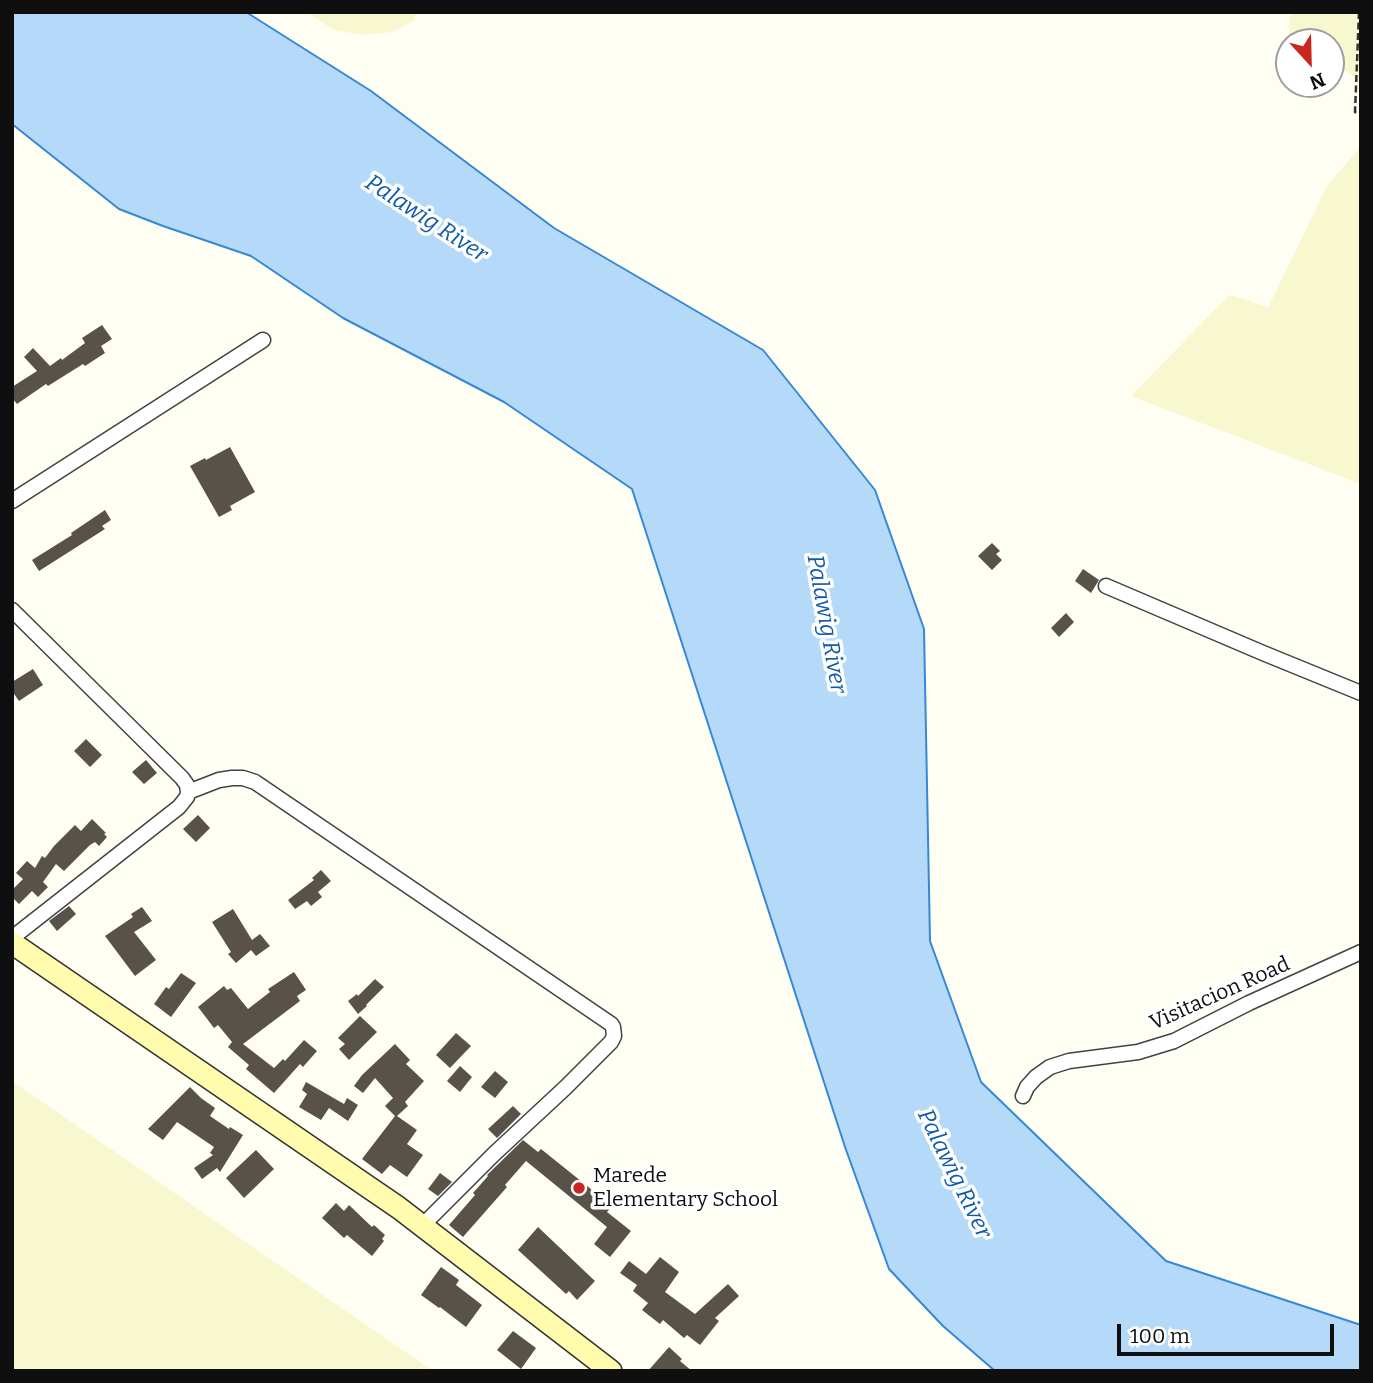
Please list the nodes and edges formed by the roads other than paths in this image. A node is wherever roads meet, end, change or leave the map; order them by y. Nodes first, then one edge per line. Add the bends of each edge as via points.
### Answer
1 (263, 340) dead end
2 (12, 501) edge
3 (1106, 586) dead end
4 (12, 610) edge
5 (1361, 693) edge
6 (188, 792) junction
7 (12, 941) edge
8 (1361, 952) edge
9 (1023, 1096) dead end
10 (422, 1226) junction
11 (611, 1371) edge

1 - 2 street
3 - 5 street
4 - 6 street via 182,778
6 - 7 street via 180,807
6 - 10 street via 232,778 255,782 613,1027 611,1042
7 - 10 street
8 - 9 street, Visitacion Road via 1174,1041 1050,1068
10 - 11 street

